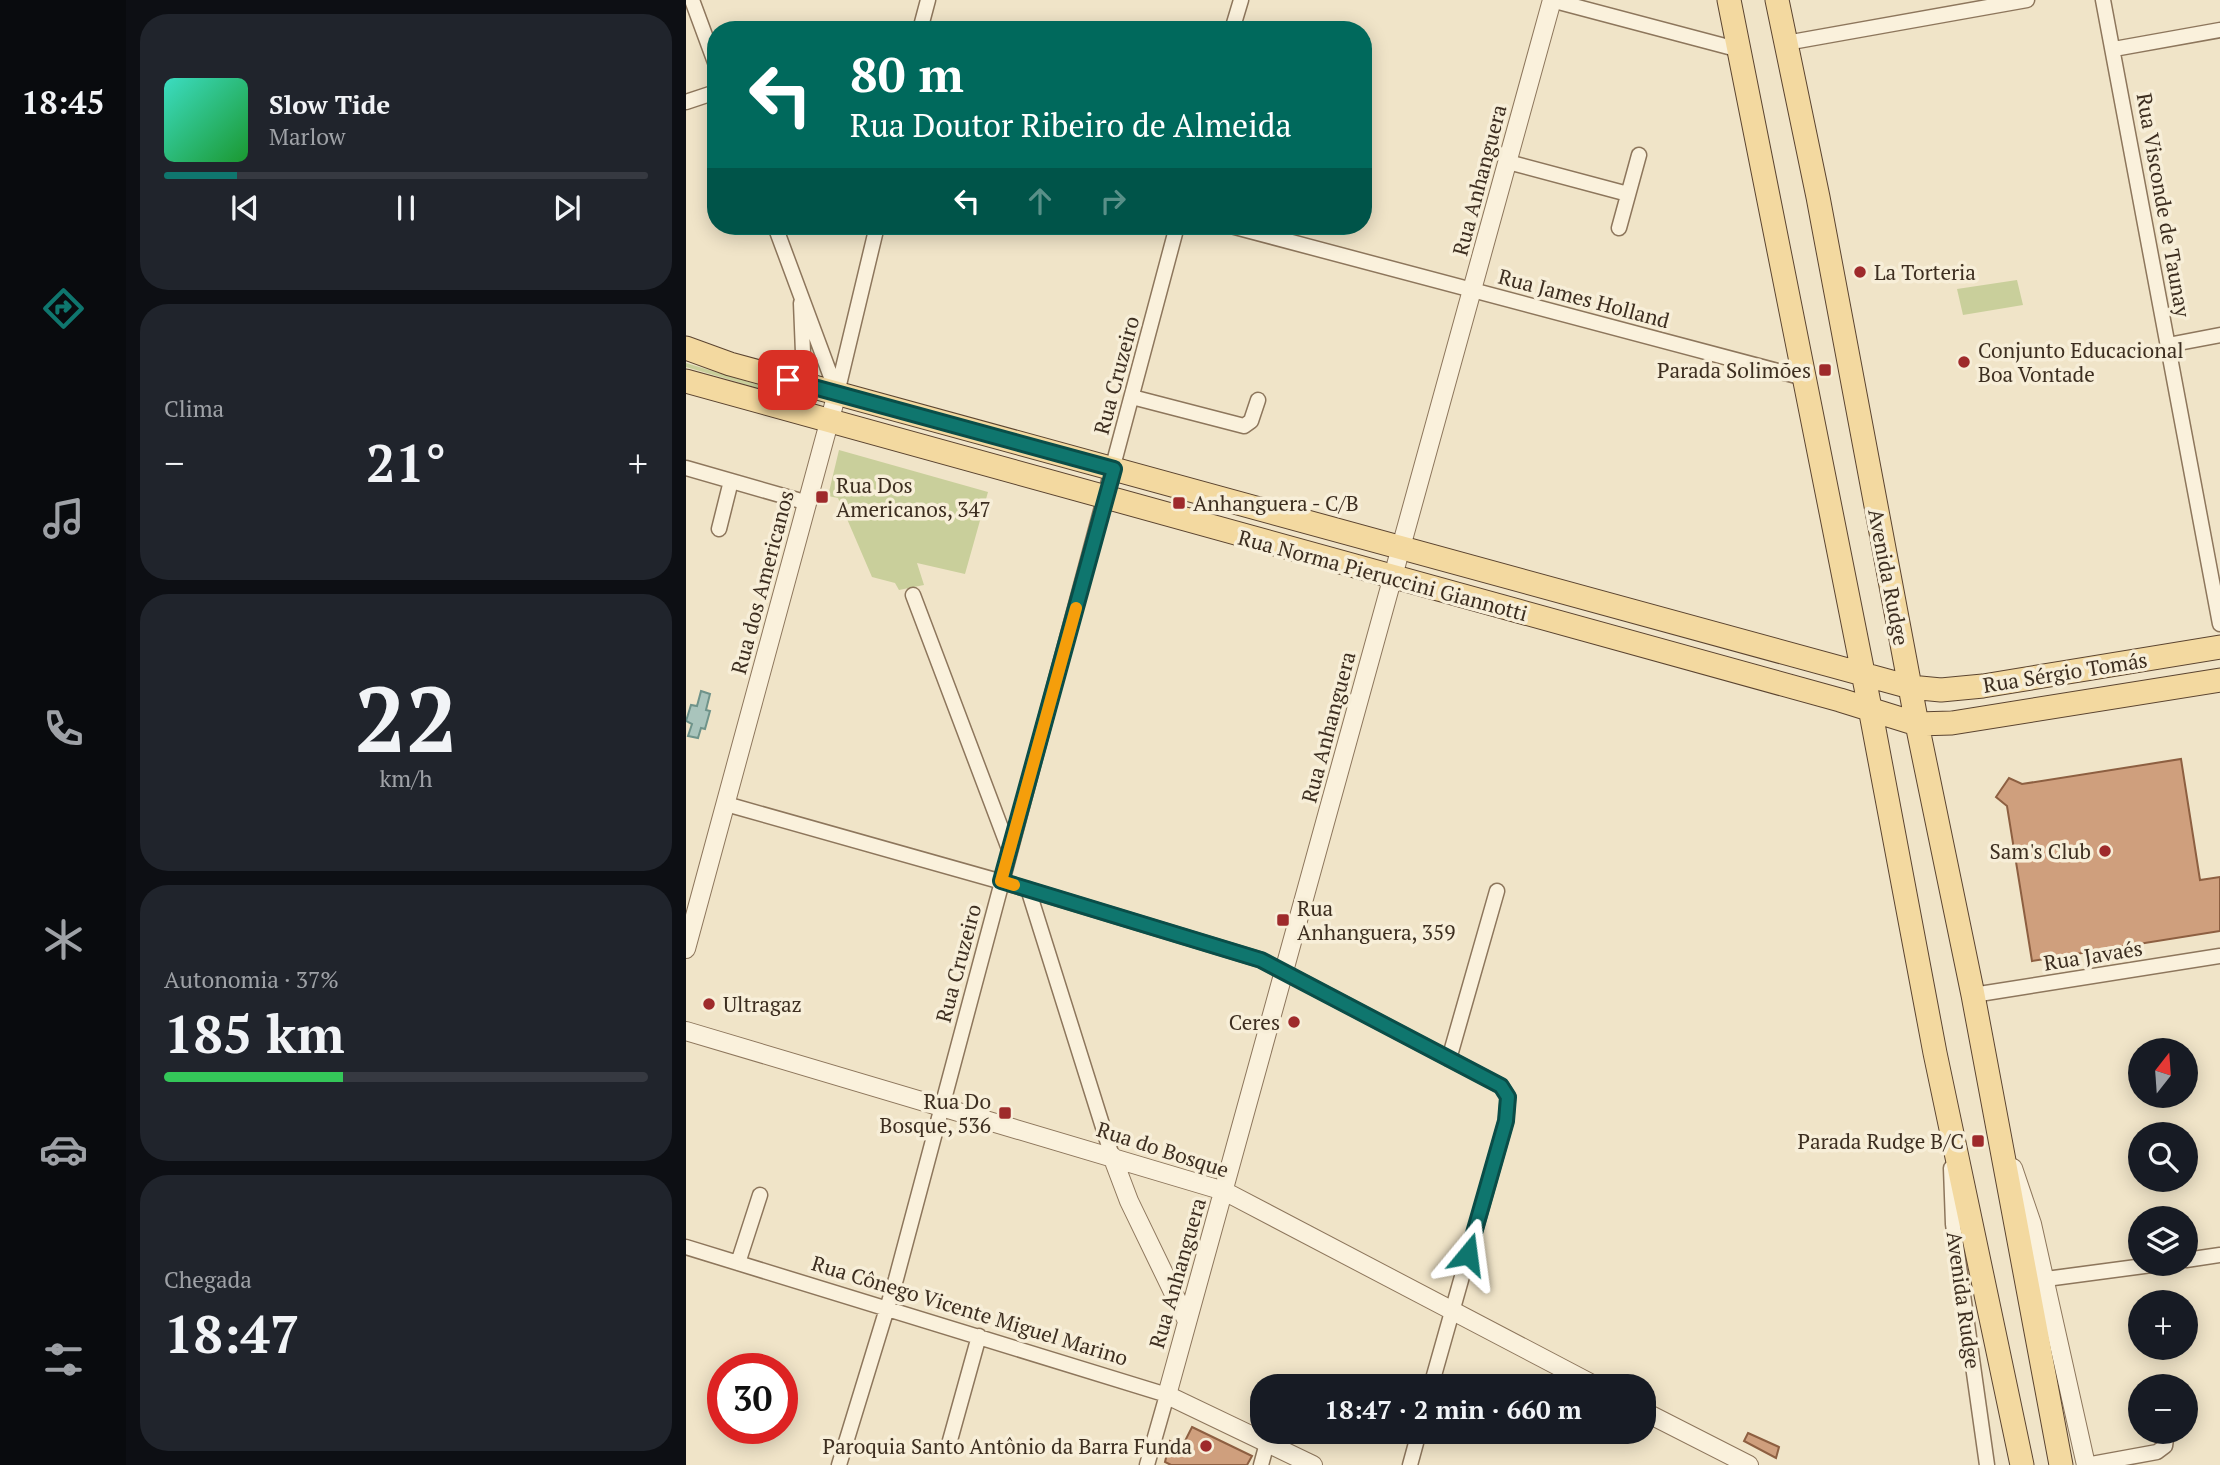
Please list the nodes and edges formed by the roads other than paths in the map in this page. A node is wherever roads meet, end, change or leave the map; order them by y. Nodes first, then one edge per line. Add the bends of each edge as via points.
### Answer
1 (692, 0) edge
2 (928, 0) edge
3 (1241, 0) edge
4 (1552, 0) edge
5 (1730, 0) edge
6 (1777, 0) edge
7 (2027, 0) edge
8 (2103, 0) edge
9 (922, 21) edge
10 (1235, 21) edge
11 (2220, 30) edge
12 (707, 41) edge
13 (1786, 43) junction
14 (2114, 49) junction
15 (1740, 50) junction
16 (707, 95) edge
17 (686, 102) edge
18 (1639, 155) dead end
19 (1508, 162) junction
20 (1628, 194) junction
21 (1619, 228) dead end
22 (778, 235) edge
23 (875, 235) edge
24 (1175, 235) edge
25 (1265, 235) edge
26 (1473, 290) junction
27 (801, 301) junction
28 (2220, 335) edge
29 (2168, 345) junction
30 (686, 348) edge
31 (762, 373) junction
32 (1804, 378) junction
33 (686, 382) edge
34 (837, 393) junction
35 (1132, 397) junction
36 (1258, 400) dead end
37 (828, 423) junction
38 (686, 468) edge
39 (1114, 469) junction
40 (731, 481) junction
41 (1106, 499) junction
42 (808, 503) junction
43 (719, 529) dead end
44 (1401, 548) junction
45 (1392, 578) junction
46 (914, 594) dead end
47 (2220, 624) edge
48 (2220, 647) edge
49 (1863, 674) junction
50 (2220, 680) edge
51 (1910, 687) junction
52 (1870, 708) junction
53 (1917, 724) junction
54 (726, 804) junction
55 (1009, 849) junction
56 (1001, 881) junction
57 (1028, 889) junction
58 (1497, 891) dead end
59 (686, 948) edge
60 (2220, 956) edge
61 (1285, 973) junction
62 (1973, 995) junction
63 (686, 1031) edge
64 (1449, 1059) junction
65 (943, 1107) junction
66 (1953, 1135) junction
67 (2003, 1154) junction
68 (1112, 1156) junction
69 (1160, 1170) junction
70 (1224, 1191) junction
71 (760, 1195) dead end
72 (1129, 1201) junction
73 (686, 1247) edge
74 (2220, 1255) edge
75 (2198, 1258) edge
76 (738, 1263) junction
77 (2128, 1268) edge
78 (2046, 1279) junction
79 (887, 1308) junction
80 (1451, 1310) junction
81 (1186, 1321) junction
82 (979, 1336) junction
83 (1434, 1374) edge
84 (1573, 1374) edge
85 (1167, 1395) junction
86 (1656, 1417) edge
87 (1250, 1435) edge
88 (948, 1444) dead end
89 (1267, 1444) edge
90 (1269, 1444) edge
91 (1416, 1444) edge
92 (2165, 1444) edge
93 (839, 1465) edge
94 (1147, 1465) edge
95 (1261, 1465) edge
96 (1312, 1465) edge
97 (1410, 1465) edge
98 (1749, 1465) edge
99 (1987, 1465) edge
100 (2022, 1465) edge
101 (2061, 1465) edge
102 (2086, 1465) edge

1 - 12 street
2 - 9 street
3 - 10 street
4 - 15 street
4 - 19 street, Rua Anhanguera
5 - 15 main road, Avenida Rudge
6 - 13 main road, Avenida Rudge
7 - 13 street
8 - 14 street, Rua Visconde de Taunay
11 - 14 street
13 - 51 main road, Avenida Rudge
14 - 29 street, Rua Visconde de Taunay
15 - 32 main road, Avenida Rudge
16 - 17 street
18 - 20 street
19 - 20 street
19 - 26 street, Rua Anhanguera
20 - 21 street
22 - 27 street
23 - 34 street, Rua dos Americanos
24 - 35 street, Rua Cruzeiro
25 - 26 street, Rua James Holland
26 - 32 street, Rua James Holland
26 - 44 street, Rua Anhanguera
27 - 31 street via 801,363 788,371
27 - 34 street
28 - 29 street
29 - 47 street, Rua Visconde de Taunay
30 - 31 main road, Rua Norma Pieruccini Giannotti
31 - 34 main road, Rua Norma Pieruccini Giannotti
32 - 49 main road, Avenida Rudge
33 - 37 main road, Rua Norma Pieruccini Giannotti
34 - 37 street, Rua dos Americanos
34 - 39 main road, Rua Norma Pieruccini Giannotti
35 - 36 street via 1244,426 1251,421
35 - 39 street, Rua Cruzeiro
37 - 41 main road, Rua Norma Pieruccini Giannotti
37 - 42 street, Rua dos Americanos
38 - 40 street
39 - 41 street, Rua Cruzeiro
39 - 44 main road, Rua Norma Pieruccini Giannotti
40 - 42 street
40 - 43 street
41 - 45 main road, Rua Norma Pieruccini Giannotti
41 - 55 street, Rua Cruzeiro
42 - 54 street, Rua dos Americanos
44 - 45 street, Rua Anhanguera
44 - 49 main road, Rua Norma Pieruccini Giannotti
45 - 52 main road, Rua Norma Pieruccini Giannotti
45 - 61 street, Rua Anhanguera
46 - 55 street
48 - 51 main road, Rua Sérgio Tomás via 1983,686
49 - 51 main road, Rua Norma Pieruccini Giannotti
49 - 52 main road, Avenida Rudge
50 - 53 main road, Rua Sérgio Tomás via 1952,723
51 - 53 main road, Avenida Rudge
52 - 53 main road, Rua Norma Pieruccini Giannotti
52 - 66 main road, Avenida Rudge
53 - 62 main road, Avenida Rudge
54 - 56 street
54 - 59 street, Rua dos Americanos
55 - 56 street, Rua Cruzeiro
56 - 57 street
56 - 65 street, Rua Cruzeiro
57 - 61 street via 1241,953
57 - 68 street
58 - 64 street
60 - 62 street, Rua Javaés
61 - 64 street
61 - 70 street, Rua Anhanguera
62 - 67 main road, Avenida Rudge
63 - 65 street, Rua do Bosque
64 - 80 street via 1495,1081 1508,1097 1506,1121
65 - 68 street, Rua do Bosque
65 - 79 street, Rua Cruzeiro
66 - 99 street, Avenida Rudge via 1953,1224
66 - 100 main road, Avenida Rudge
67 - 78 street, Avenida Rudge via 2023,1194
67 - 101 main road, Avenida Rudge
68 - 69 street, Rua do Bosque
68 - 72 street
69 - 70 street, Rua do Bosque
69 - 72 street via 1136,1176
70 - 80 street, Rua do Bosque
70 - 81 street, Rua Anhanguera
71 - 76 street
72 - 81 street
73 - 76 street, Rua Cônego Vicente Miguel Marino
74 - 75 street
76 - 79 street, Rua Cônego Vicente Miguel Marino
77 - 78 street
78 - 102 street, Avenida Rudge
79 - 82 street, Rua Cônego Vicente Miguel Marino
79 - 93 street, Rua Cruzeiro
80 - 83 street
80 - 84 street, Rua do Bosque
81 - 85 street, Rua Anhanguera
82 - 85 street, Rua Cônego Vicente Miguel Marino
82 - 88 street
85 - 87 street, Rua Cônego Vicente Miguel Marino
85 - 94 street, Rua Anhanguera
86 - 98 street
89 - 95 street
90 - 96 street, Rua Cônego Vicente Miguel Marino
91 - 97 street
92 - 102 street via 2158,1451

